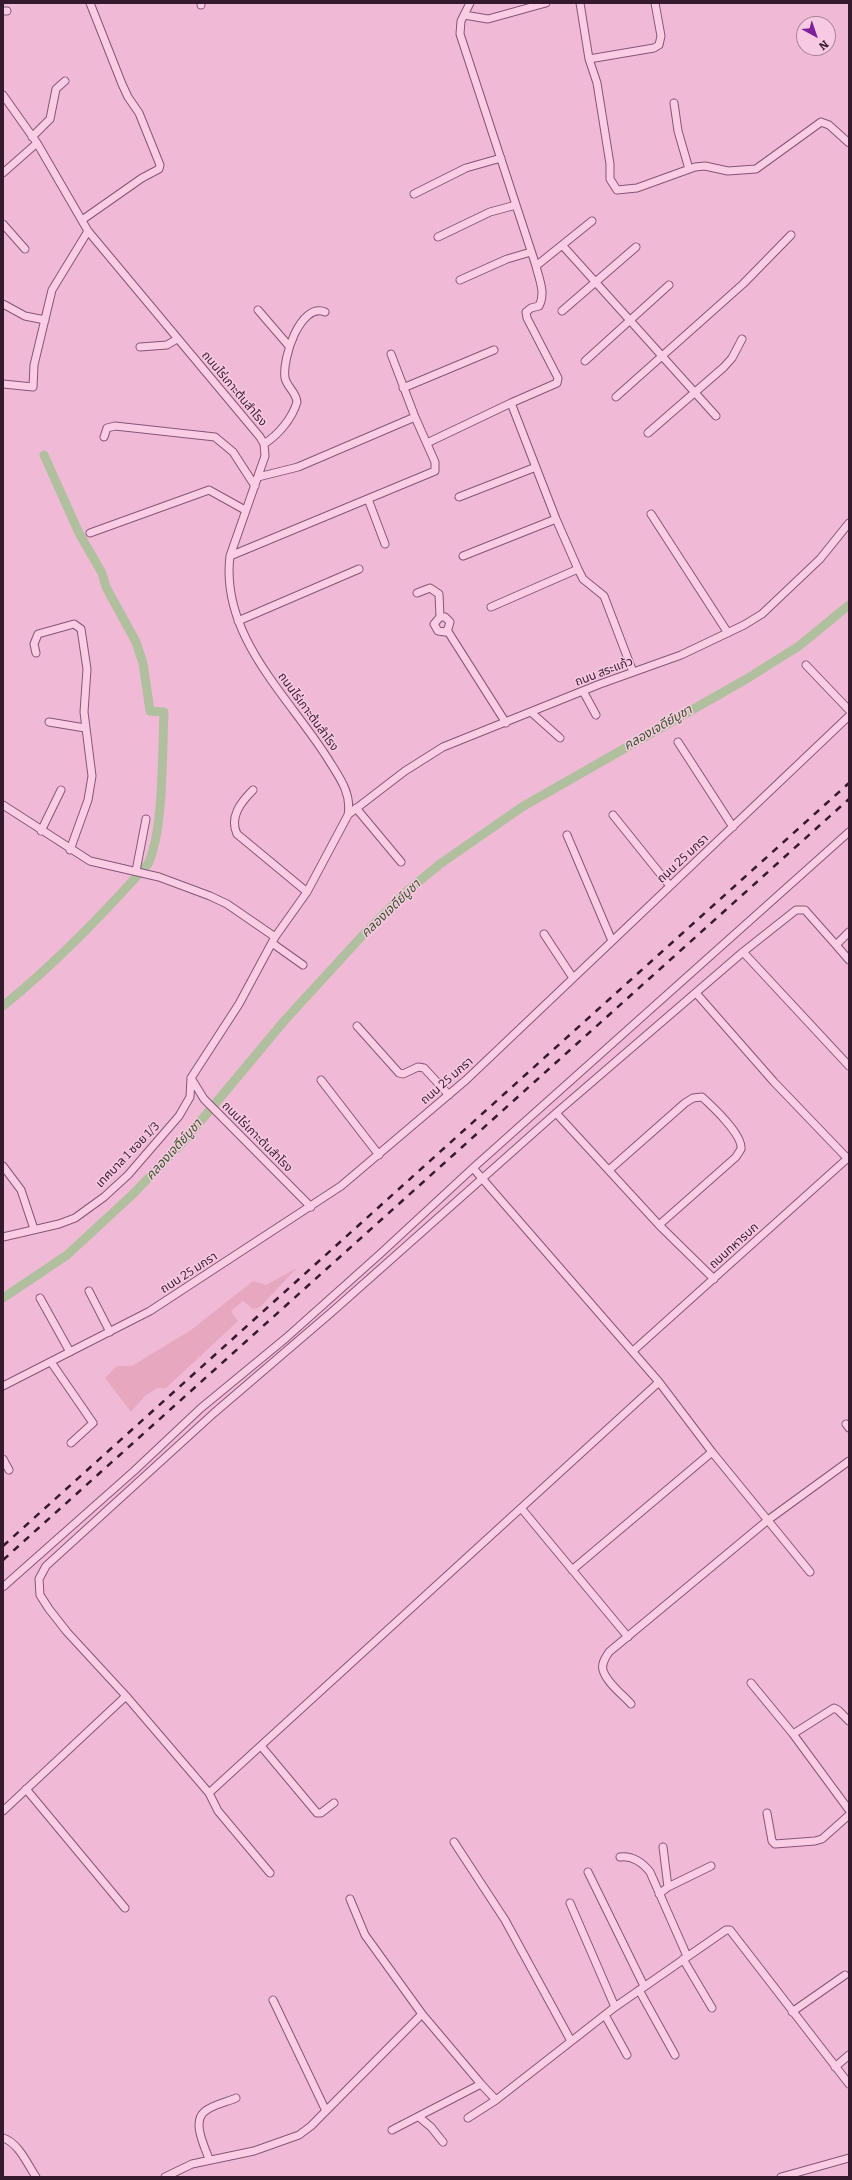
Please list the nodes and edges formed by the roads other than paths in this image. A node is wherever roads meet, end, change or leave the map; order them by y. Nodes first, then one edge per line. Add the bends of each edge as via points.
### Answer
1 (90, 3) edge
2 (470, 3) edge
3 (546, 3) edge
4 (580, 3) edge
5 (655, 3) edge
6 (464, 15) junction
7 (589, 59) junction
8 (65, 81) dead end
9 (3, 95) edge
10 (674, 103) dead end
11 (32, 136) junction
12 (37, 143) junction
13 (849, 143) edge
14 (501, 158) junction
15 (689, 169) junction
16 (3, 173) edge
17 (414, 194) dead end
18 (516, 205) junction
19 (82, 220) junction
20 (592, 222) dead end
21 (3, 224) edge
22 (88, 231) junction
23 (791, 235) dead end
24 (438, 237) dead end
25 (563, 246) junction
26 (636, 247) dead end
27 (25, 249) dead end
28 (532, 252) junction
29 (536, 266) junction
30 (460, 280) dead end
31 (595, 282) junction
32 (669, 285) dead end
33 (3, 304) edge
34 (258, 310) dead end
35 (562, 311) dead end
36 (325, 312) dead end
37 (45, 320) junction
38 (630, 320) junction
39 (177, 339) junction
40 (742, 339) dead end
41 (289, 346) junction
42 (140, 347) dead end
43 (494, 350) dead end
44 (391, 354) dead end
45 (662, 356) junction
46 (585, 361) dead end
47 (3, 384) edge
48 (403, 388) junction
49 (694, 392) junction
50 (616, 397) dead end
51 (511, 403) junction
52 (716, 416) dead end
53 (415, 417) junction
54 (648, 433) dead end
55 (104, 437) dead end
56 (427, 443) junction
57 (264, 444) junction
58 (536, 467) junction
59 (258, 477) junction
60 (256, 486) junction
61 (459, 497) dead end
62 (368, 500) junction
63 (245, 510) junction
64 (651, 514) dead end
65 (556, 518) junction
66 (849, 523) edge
67 (90, 533) dead end
68 (385, 544) dead end
69 (230, 556) junction
70 (463, 556) dead end
71 (359, 569) dead end
72 (578, 569) junction
73 (417, 593) dead end
74 (491, 606) dead end
75 (440, 617) junction
76 (238, 621) junction
77 (447, 630) junction
78 (728, 633) junction
79 (36, 653) dead end
80 (806, 665) dead end
81 (633, 672) junction
82 (583, 692) junction
83 (849, 710) edge
84 (532, 713) junction
85 (596, 715) dead end
86 (849, 716) edge
87 (49, 722) dead end
88 (506, 723) junction
89 (85, 728) junction
90 (560, 738) dead end
91 (678, 742) dead end
92 (61, 790) dead end
93 (253, 790) dead end
94 (3, 805) edge
95 (356, 808) junction
96 (348, 815) junction
97 (613, 815) dead end
98 (146, 819) dead end
99 (733, 827) junction
100 (41, 831) junction
101 (849, 832) edge
102 (567, 835) dead end
103 (70, 850) junction
104 (401, 862) dead end
105 (137, 872) junction
106 (670, 886) junction
107 (307, 892) junction
108 (849, 932) edge
109 (544, 934) dead end
110 (274, 940) junction
111 (612, 941) junction
112 (836, 945) junction
113 (743, 952) junction
114 (849, 960) edge
115 (303, 965) dead end
116 (573, 978) junction
117 (696, 993) junction
118 (357, 1026) dead end
119 (849, 1066) edge
120 (191, 1078) junction
121 (321, 1080) dead end
122 (449, 1095) junction
123 (556, 1113) junction
124 (378, 1155) junction
125 (848, 1158) edge
126 (3, 1166) edge
127 (473, 1168) junction
128 (608, 1170) junction
129 (481, 1179) junction
130 (311, 1207) junction
131 (659, 1225) junction
132 (34, 1229) junction
133 (3, 1237) edge
134 (714, 1280) junction
135 (90, 1290) dead end
136 (40, 1298) dead end
137 (110, 1332) junction
138 (633, 1351) junction
139 (70, 1352) junction
140 (51, 1362) junction
141 (659, 1382) junction
142 (3, 1386) edge
143 (71, 1443) dead end
144 (712, 1452) junction
145 (3, 1459) edge
146 (849, 1460) edge
147 (9, 1470) dead end
148 (521, 1508) junction
149 (768, 1520) junction
150 (572, 1570) junction
151 (810, 1572) dead end
152 (3, 1587) edge
153 (628, 1637) junction
154 (751, 1683) dead end
155 (126, 1696) junction
156 (631, 1704) dead end
157 (849, 1721) edge
158 (793, 1734) junction
159 (261, 1746) junction
160 (26, 1790) junction
161 (208, 1793) junction
162 (334, 1803) dead end
163 (849, 1810) edge
164 (3, 1811) edge
165 (767, 1813) dead end
166 (849, 1816) edge
167 (454, 1842) dead end
168 (663, 1847) dead end
169 (620, 1857) dead end
170 (710, 1866) dead end
171 (588, 1872) dead end
172 (270, 1873) dead end
173 (668, 1887) junction
174 (659, 1894) junction
175 (350, 1899) dead end
176 (570, 1903) dead end
177 (125, 1908) dead end
178 (685, 1957) junction
179 (845, 1975) dead end
180 (642, 1988) junction
181 (273, 2000) dead end
182 (615, 2007) junction
183 (712, 2008) dead end
184 (792, 2012) junction
185 (422, 2014) junction
186 (605, 2015) junction
187 (571, 2041) junction
188 (627, 2055) dead end
189 (675, 2055) dead end
190 (849, 2055) edge
191 (835, 2067) junction
192 (481, 2084) junction
193 (849, 2084) edge
194 (236, 2098) dead end
195 (496, 2100) junction
196 (326, 2111) junction
197 (419, 2116) junction
198 (468, 2118) dead end
199 (392, 2130) dead end
200 (3, 2138) edge
201 (443, 2142) dead end
202 (849, 2158) edge
203 (209, 2159) junction
204 (36, 2177) edge
205 (166, 2177) edge
206 (781, 2177) edge

1 - 19 street via 122,84 139,113 160,165 159,169
2 - 6 street
3 - 6 street via 488,19
4 - 7 street
5 - 7 street via 661,36 658,45 654,48
6 - 14 street via 460,34
7 - 15 street via 597,83 613,187 627,191
8 - 11 street via 56,89 50,119
9 - 11 street, ถนนไร่เกาะต้นสำโรง
10 - 15 street via 678,131
11 - 12 street, ถนนไร่เกาะต้นสำโรง
12 - 16 street
12 - 19 street, ถนนไร่เกาะต้นสำโรง
13 - 15 street via 829,125 821,122 756,169 728,171 705,166
14 - 17 street via 466,168
14 - 18 street
18 - 24 street via 490,212
18 - 28 street
19 - 22 street, ถนนไร่เกาะต้นสำโรง
20 - 25 street
21 - 27 street
22 - 37 street via 52,290
22 - 39 street, ถนนไร่เกาะต้นสำโรง
23 - 45 street via 743,284
25 - 29 street
25 - 31 street
26 - 31 street
28 - 29 street
28 - 30 street via 507,259
29 - 51 street via 542,300 539,306 526,312 527,318 558,380 551,386
31 - 35 street
31 - 38 street
32 - 38 street
33 - 37 street via 25,316
34 - 41 street
36 - 41 street via 316,310 311,313
37 - 47 street via 34,365 33,387
38 - 45 street
38 - 46 street
39 - 42 street via 167,344
39 - 57 street, ถนนไร่เกาะต้นสำโรง
40 - 49 street via 732,358
41 - 57 street via 285,378 297,402 282,428 273,439
43 - 48 street
44 - 48 street
45 - 49 street
45 - 50 street
48 - 53 street
49 - 52 street
49 - 54 street
51 - 56 street
51 - 58 street
53 - 56 street
53 - 59 street via 298,467
55 - 60 street via 107,428 115,426 215,436 233,452
56 - 62 street via 435,462 435,471
57 - 59 street, ถนนไร่เกาะต้นสำโรง via 265,456
58 - 61 street
58 - 65 street
59 - 60 street, ถนนไร่เกาะต้นสำโรง
60 - 63 street, ถนนไร่เกาะต้นสำโรง
62 - 68 street
62 - 69 street
63 - 67 street via 208,490
63 - 69 street, ถนนไร่เกาะต้นสำโรง
64 - 78 street
65 - 70 street
65 - 72 street
66 - 78 street, ถนน สระแก้ว via 820,559 762,614
69 - 76 street, ถนนไร่เกาะต้นสำโรง via 228,573
71 - 76 street
72 - 74 street
72 - 81 street via 584,579 604,596
73 - 75 street via 430,588 437,592
75 - 77 street via 445,617 450,622
75 - 77 street via 435,622 436,629 440,632
76 - 96 street, ถนนไร่เกาะต้นสำโรง via 265,672 304,724 344,785 350,805
77 - 88 street
78 - 81 street, ถนน สระแก้ว via 681,655
79 - 89 street via 34,644 38,634 68,624 74,624 80,629 88,669
80 - 83 street
81 - 82 street, ถนน สระแก้ว
82 - 84 street, ถนน สระแก้ว
82 - 85 street
84 - 88 street, ถนน สระแก้ว
84 - 90 street
86 - 99 street, ถนน 25 มกรา
87 - 89 street
88 - 95 street, ถนน สระแก้ว via 429,755
89 - 103 street via 91,761 91,787
91 - 99 street
92 - 100 street
93 - 107 street via 238,808 234,821 237,834
94 - 100 street
95 - 96 street, ถนน สระแก้ว
95 - 104 street
96 - 107 street
97 - 106 street
98 - 105 street
99 - 106 street, ถนน 25 มกรา
100 - 103 street
101 - 127 street
102 - 111 street
103 - 105 street via 90,861
105 - 110 street via 227,904
106 - 111 street, ถนน 25 มกรา
107 - 110 street
108 - 112 street
109 - 116 street
110 - 115 street
110 - 120 street via 239,1004
111 - 116 street, ถนน 25 มกรา
112 - 113 street via 805,910 801,909 796,910
112 - 114 street
113 - 117 street
113 - 119 street
116 - 122 street, ถนน 25 มกรา
117 - 123 street
117 - 125 street via 774,1082
118 - 122 street via 399,1074 418,1067 424,1068
120 - 130 street, ถนนไร่เกาะต้นสำโรง via 204,1099
120 - 132 street, เทศบาล 1 ซอย 1/3 via 190,1097 179,1116 128,1176 75,1218
121 - 124 street
122 - 124 street, ถนน 25 มกรา
123 - 128 street
123 - 129 street
124 - 130 street, ถนน 25 มกรา
125 - 134 street, ถนนทหารบก
126 - 132 street via 21,1190
127 - 129 street
127 - 152 street via 286,1338 201,1408
128 - 131 street
128 - 131 street via 693,1098 702,1097 735,1132 741,1149 736,1157
129 - 138 street
129 - 155 street via 214,1413 46,1566 39,1579 40,1595 67,1632
130 - 137 street, ถนน 25 มกรา via 172,1298
131 - 134 street
132 - 133 street, เทศบาล 1 ซอย 1/3
134 - 138 street, ถนนทหารบก
135 - 137 street
136 - 139 street
137 - 139 street, ถนน 25 มกรา
138 - 141 street
139 - 140 street, ถนน 25 มกรา
140 - 142 street, ถนน 25 มกรา
140 - 143 street via 93,1423
141 - 144 street
141 - 148 street
144 - 149 street
144 - 150 street
145 - 147 street
146 - 149 street
148 - 150 street
148 - 159 street
149 - 151 street
149 - 153 street
150 - 153 street
153 - 156 street via 609,1652 603,1662 603,1669 606,1676
154 - 158 street
155 - 160 street
155 - 161 street
157 - 158 street via 834,1708
158 - 163 street
159 - 161 street
159 - 162 street via 316,1812 321,1813
160 - 164 street
160 - 177 street
161 - 172 street via 218,1811
165 - 166 street via 772,1841 782,1844 822,1839
167 - 187 street via 505,1920
168 - 173 street
169 - 174 street via 626,1856 645,1865
170 - 173 street
171 - 180 street
173 - 174 street
174 - 178 street
175 - 185 street via 365,1935
176 - 182 street
178 - 180 street
178 - 183 street
178 - 184 street via 726,1930 730,1930
179 - 184 street
180 - 182 street
180 - 189 street
181 - 196 street
182 - 186 street
184 - 191 street
185 - 192 street
185 - 196 street
186 - 187 street
186 - 188 street
187 - 195 street
190 - 191 street
191 - 193 street
192 - 195 street
192 - 197 street
194 - 203 street via 204,2111 200,2118 200,2133
195 - 198 street
196 - 203 street via 299,2135 254,2151
197 - 199 street
197 - 201 street
200 - 204 street via 15,2146
202 - 206 street
203 - 205 street

